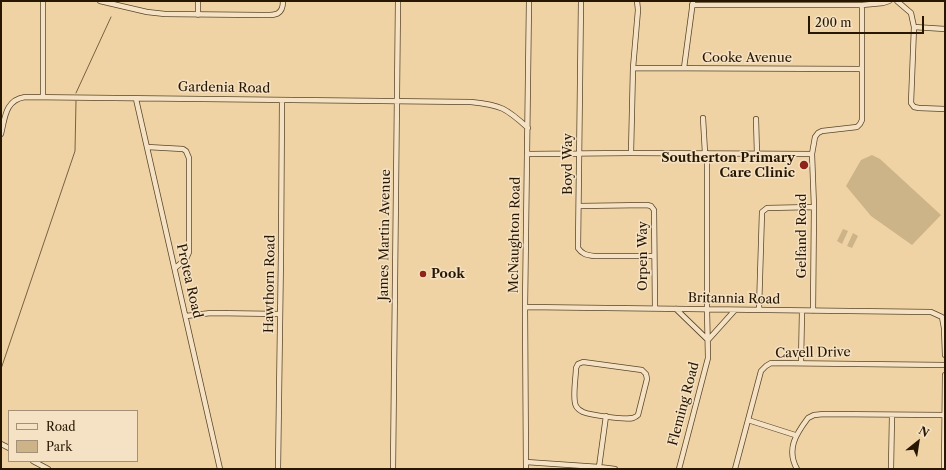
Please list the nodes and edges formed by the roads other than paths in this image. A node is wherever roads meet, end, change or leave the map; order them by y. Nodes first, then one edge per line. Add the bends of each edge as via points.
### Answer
1 (43, 1) edge
2 (100, 1) edge
3 (198, 1) edge
4 (283, 1) edge
5 (398, 1) edge
6 (530, 1) edge
7 (581, 1) edge
8 (637, 1) edge
9 (889, 1) edge
10 (898, 1) edge
11 (692, 3) edge
12 (760, 3) edge
13 (862, 5) junction
14 (198, 15) junction
15 (914, 27) junction
16 (945, 29) edge
17 (633, 68) junction
18 (684, 68) junction
19 (861, 69) junction
20 (43, 97) junction
21 (136, 99) junction
22 (282, 100) junction
23 (397, 100) junction
24 (945, 109) edge
25 (703, 118) dead end
26 (756, 119) dead end
27 (528, 128) junction
28 (1, 134) edge
29 (147, 147) junction
30 (631, 153) junction
31 (706, 153) junction
32 (528, 154) junction
33 (579, 154) junction
34 (757, 154) junction
35 (812, 154) junction
36 (579, 206) junction
37 (814, 207) junction
38 (654, 256) junction
39 (175, 268) junction
40 (525, 307) junction
41 (655, 308) junction
42 (676, 309) junction
43 (760, 309) junction
44 (707, 310) junction
45 (735, 310) junction
46 (802, 311) junction
47 (813, 311) junction
48 (280, 314) junction
49 (186, 316) junction
50 (708, 340) junction
51 (945, 355) edge
52 (801, 363) junction
53 (945, 364) edge
54 (945, 375) edge
55 (892, 415) junction
56 (944, 415) junction
57 (606, 416) junction
58 (748, 420) junction
59 (795, 435) junction
60 (35, 462) edge
61 (526, 462) junction
62 (599, 467) junction
63 (48, 469) edge
64 (220, 469) edge
65 (278, 469) edge
66 (393, 469) edge
67 (526, 469) edge
68 (615, 469) edge
69 (679, 469) edge
70 (735, 469) edge
71 (797, 469) edge
72 (891, 469) edge
73 (944, 469) edge

1 - 20 street
2 - 14 street via 147,12
3 - 14 street
4 - 14 street via 281,11 269,15
5 - 23 street, James Martin Avenue
6 - 27 street, McNaughton Road
7 - 33 street, Boyd Way
8 - 17 street
9 - 13 street
10 - 15 street via 911,13
11 - 12 street
11 - 18 street
12 - 13 street
13 - 19 street, Gelfand Road
15 - 16 street
15 - 24 street via 911,103 918,108
17 - 18 street, Cooke Avenue
17 - 30 street
18 - 19 street, Cooke Avenue
19 - 35 street, Gelfand Road via 860,124 857,127 818,133
20 - 21 street, Gardenia Road
20 - 28 street, Gardenia Road via 25,97 13,101 7,111
21 - 22 street, Gardenia Road
21 - 29 street, Protea Road
22 - 23 street, Gardenia Road
22 - 48 street, Hawthorn Road
23 - 27 street, Gardenia Road via 492,104 513,115
23 - 66 street, James Martin Avenue
25 - 31 street, Fleming Road
26 - 34 street
27 - 32 street, McNaughton Road
29 - 39 street, Protea Road
29 - 39 street via 183,149 189,158 189,252 186,259
30 - 31 street
30 - 33 street
31 - 34 street
31 - 44 street, Fleming Road
32 - 33 street
32 - 40 street, McNaughton Road
33 - 36 street, Boyd Way
34 - 35 street
35 - 37 street, Gelfand Road
36 - 38 street, Boyd Way via 578,248 581,253 594,256
36 - 38 street, Orpen Way via 651,206 654,210
37 - 43 street via 767,208 762,212
37 - 47 street, Gelfand Road
38 - 41 street, Orpen Way
39 - 49 street, Protea Road
40 - 41 street, Britannia Road
40 - 61 street, McNaughton Road
41 - 42 street, Britannia Road
42 - 44 street, Britannia Road
42 - 50 street
43 - 45 street, Britannia Road
43 - 46 street, Britannia Road
44 - 45 street, Britannia Road
44 - 50 street, Fleming Road
45 - 50 street
46 - 47 street, Britannia Road
46 - 52 street
47 - 51 street, Britannia Road via 931,312 942,317
48 - 49 street via 211,313
48 - 65 street, Hawthorn Road
49 - 64 street, Protea Road
50 - 69 street, Fleming Road via 708,358
52 - 53 street, Cavell Drive
52 - 58 street, Cavell Drive via 771,363 761,371
54 - 56 street
55 - 56 street
55 - 59 street via 814,415 808,418
55 - 72 street
56 - 73 street
57 - 57 street via 582,412 575,406 578,364 583,362 635,368 646,374 638,415 634,418
57 - 62 street
58 - 59 street
58 - 70 street, Cavell Drive
59 - 71 street via 792,458
60 - 63 street
61 - 62 street
61 - 67 street, McNaughton Road
62 - 68 street

